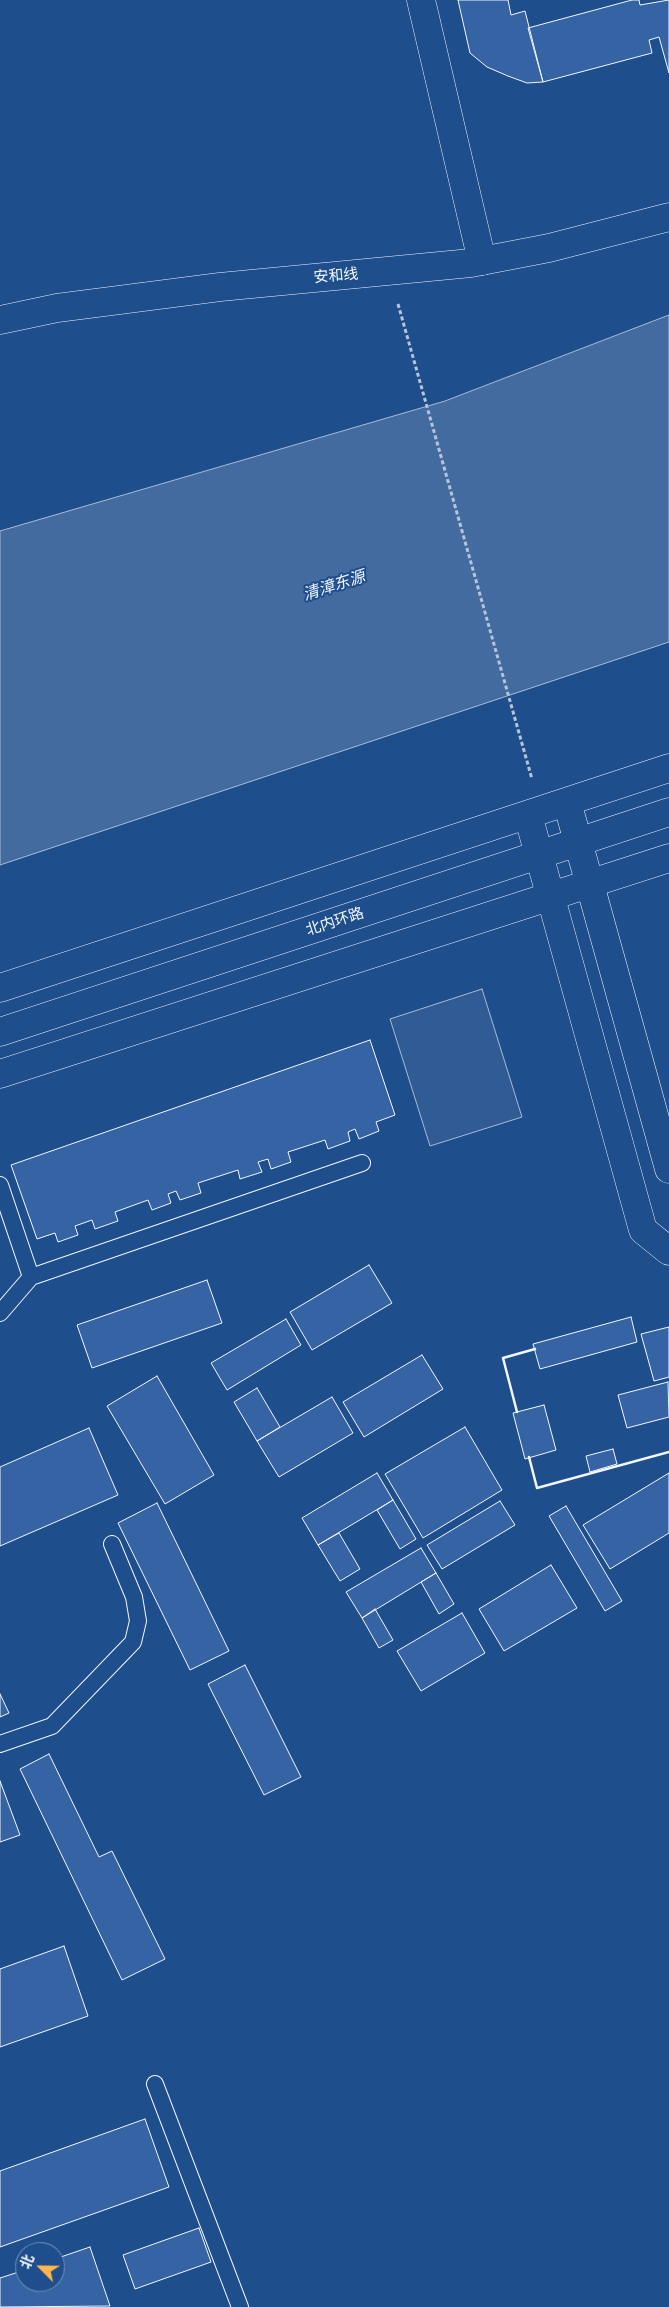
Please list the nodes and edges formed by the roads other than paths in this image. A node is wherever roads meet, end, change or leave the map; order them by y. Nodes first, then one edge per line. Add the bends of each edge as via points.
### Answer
1 (421, 0) edge
2 (669, 217) edge
3 (482, 261) junction
4 (0, 320) edge
5 (669, 768) edge
6 (567, 802) junction
7 (669, 812) edge
8 (534, 813) junction
9 (578, 842) junction
10 (539, 855) junction
11 (669, 858) edge
12 (590, 883) junction
13 (550, 896) junction
14 (0, 988) edge
15 (0, 1032) edge
16 (0, 1074) edge
17 (362, 1163) dead end
18 (669, 1169) edge
19 (0, 1185) edge
20 (669, 1251) edge
21 (31, 1277) junction
22 (0, 1313) edge
23 (112, 1544) dead end
24 (0, 1744) edge
25 (155, 2084) dead end
26 (240, 2307) edge

1 - 3 main road
2 - 3 main road, 安和线 via 549,248
3 - 4 main road, 安和线 via 220,288 57,308
5 - 6 main road
6 - 8 main road
6 - 9 main road
7 - 9 main road, 北内环路
8 - 10 main road
8 - 14 main road
9 - 10 main road, 北内环路
9 - 12 main road
10 - 13 main road
10 - 15 main road, 北内环路
11 - 12 main road
12 - 13 main road
12 - 18 main road
13 - 16 main road
13 - 20 main road via 643,1230
17 - 21 lane
19 - 21 lane
21 - 22 lane
23 - 24 lane via 134,1597 138,1621 133,1642 52,1726
25 - 26 lane

